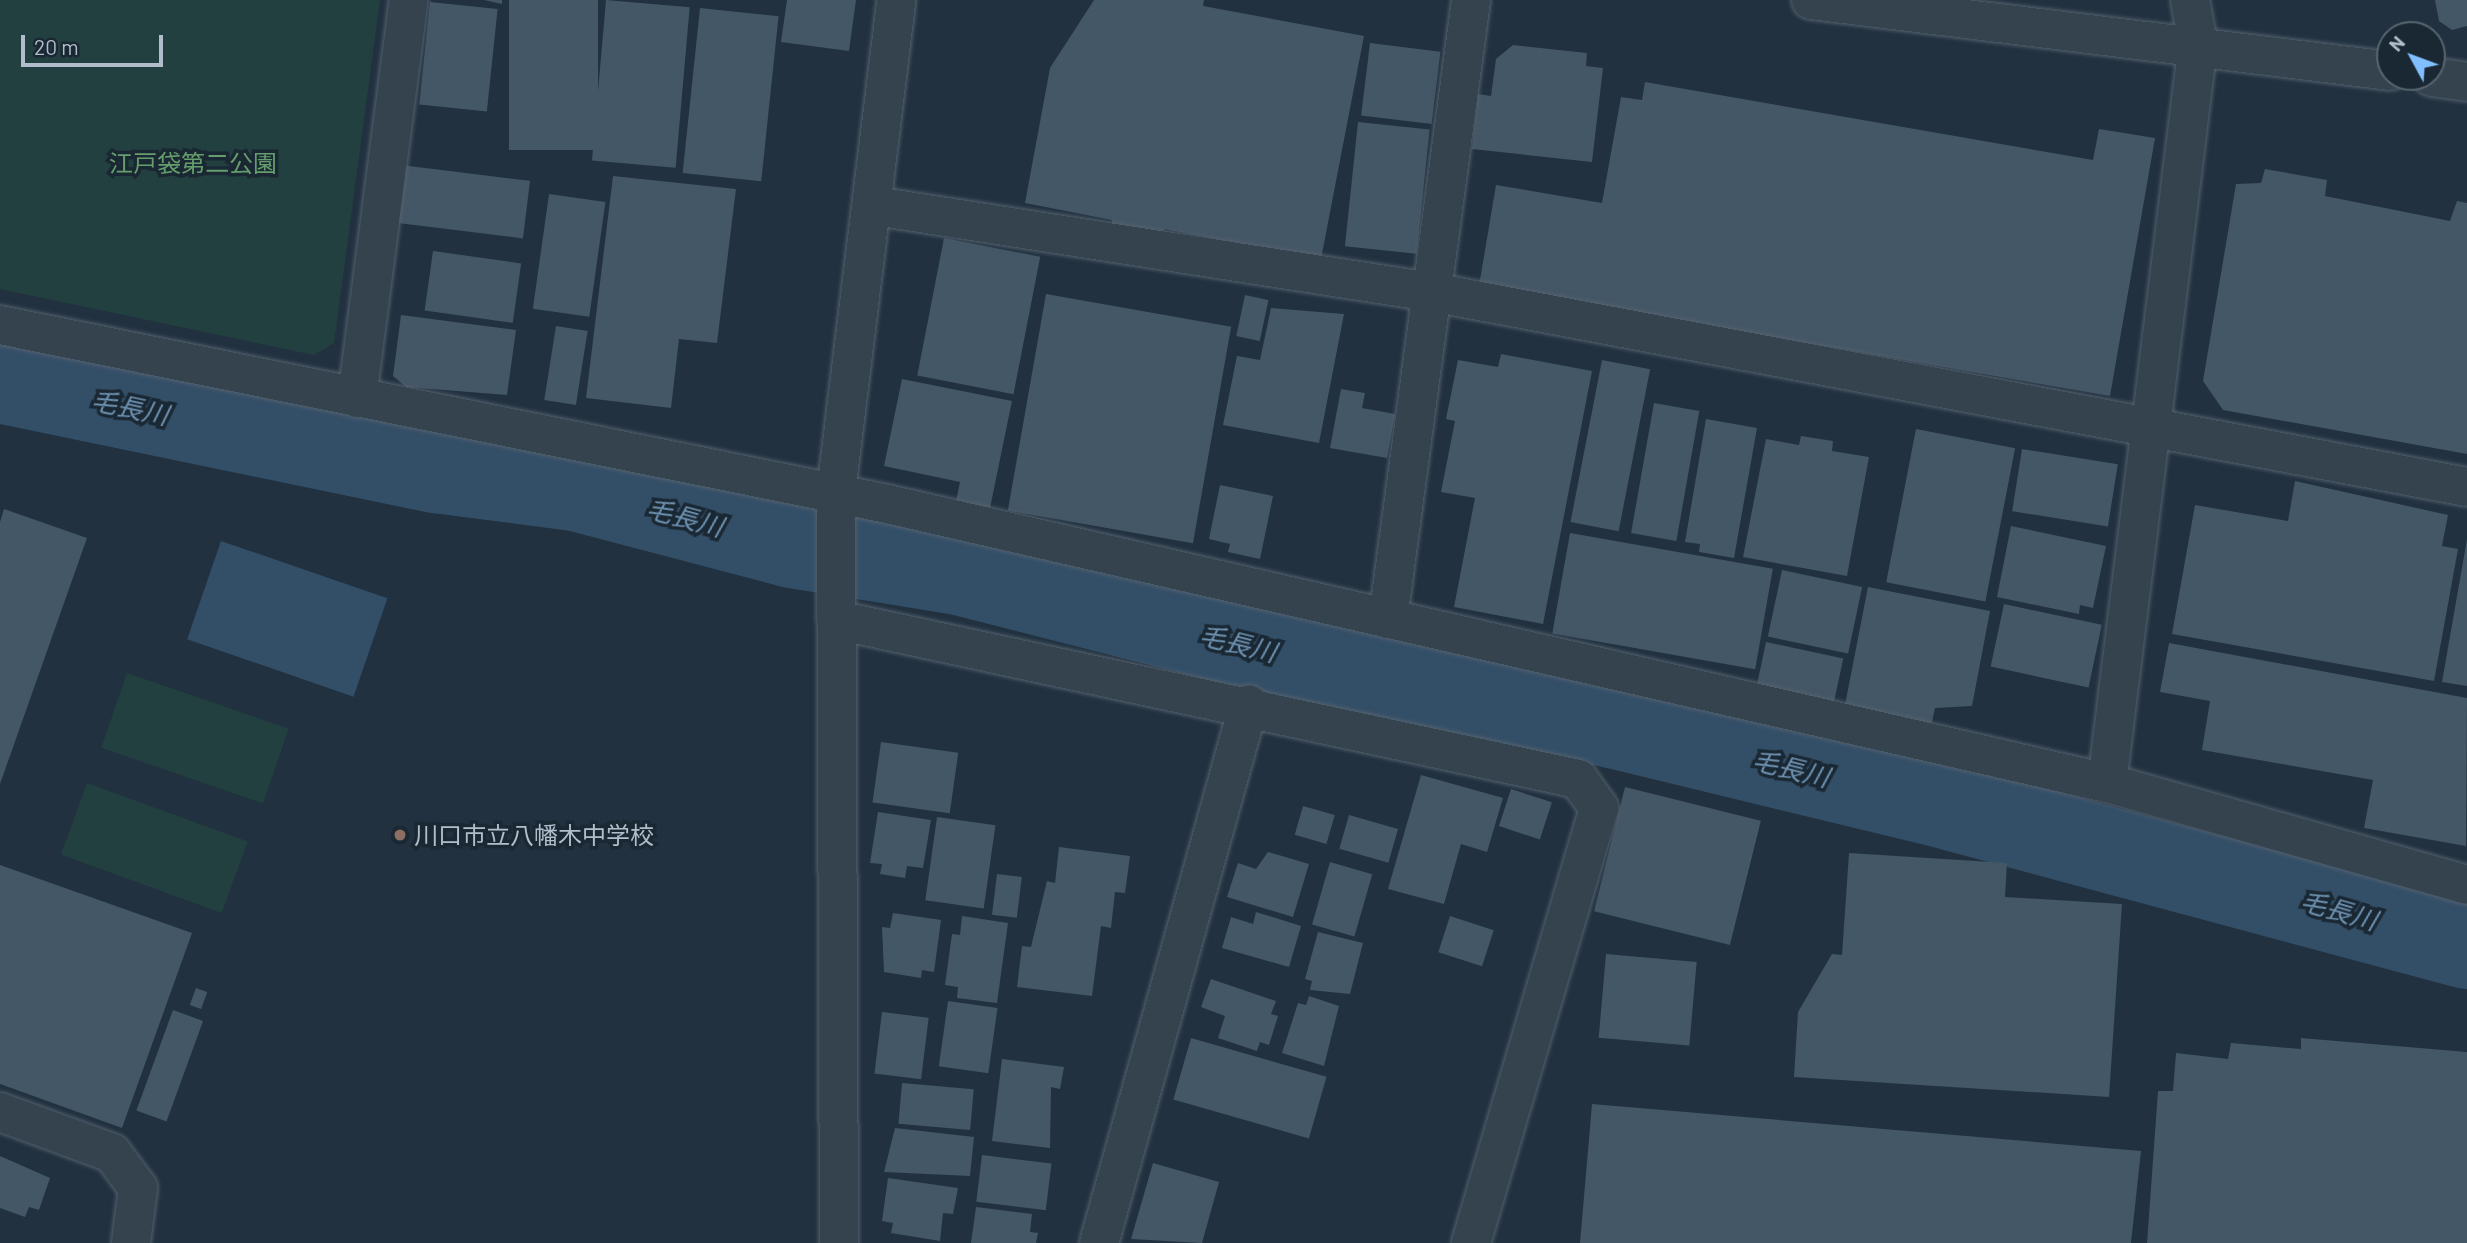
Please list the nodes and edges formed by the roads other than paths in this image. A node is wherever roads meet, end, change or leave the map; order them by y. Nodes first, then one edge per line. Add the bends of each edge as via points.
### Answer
1 (409, 0) edge
2 (896, 0) edge
3 (1471, 0) edge
4 (1811, 0) edge
5 (2190, 0) edge
6 (2198, 44) junction
7 (2376, 69) edge
8 (2446, 79) edge
9 (2467, 82) edge
10 (874, 206) junction
11 (1437, 293) junction
12 (0, 325) edge
13 (357, 398) junction
14 (2149, 423) junction
15 (2467, 487) edge
16 (836, 492) junction
17 (1388, 619) junction
18 (837, 620) junction
19 (1249, 704) junction
20 (2107, 783) junction
21 (2467, 885) edge
22 (0, 1112) edge
23 (131, 1243) edge
24 (839, 1243) edge
25 (1099, 1243) edge
26 (1471, 1243) edge

1 - 13 street
2 - 10 street
3 - 11 street
4 - 6 street
5 - 6 street
6 - 7 street
6 - 14 street
8 - 9 street
10 - 11 street
10 - 16 street
11 - 14 street
11 - 17 street
12 - 13 street
13 - 16 street
14 - 15 street
14 - 20 street
16 - 17 street
16 - 18 street
17 - 20 street
18 - 19 street
18 - 24 street
19 - 25 street
19 - 26 street via 1578,779 1599,808
20 - 21 street
22 - 23 street via 112,1153 138,1188

